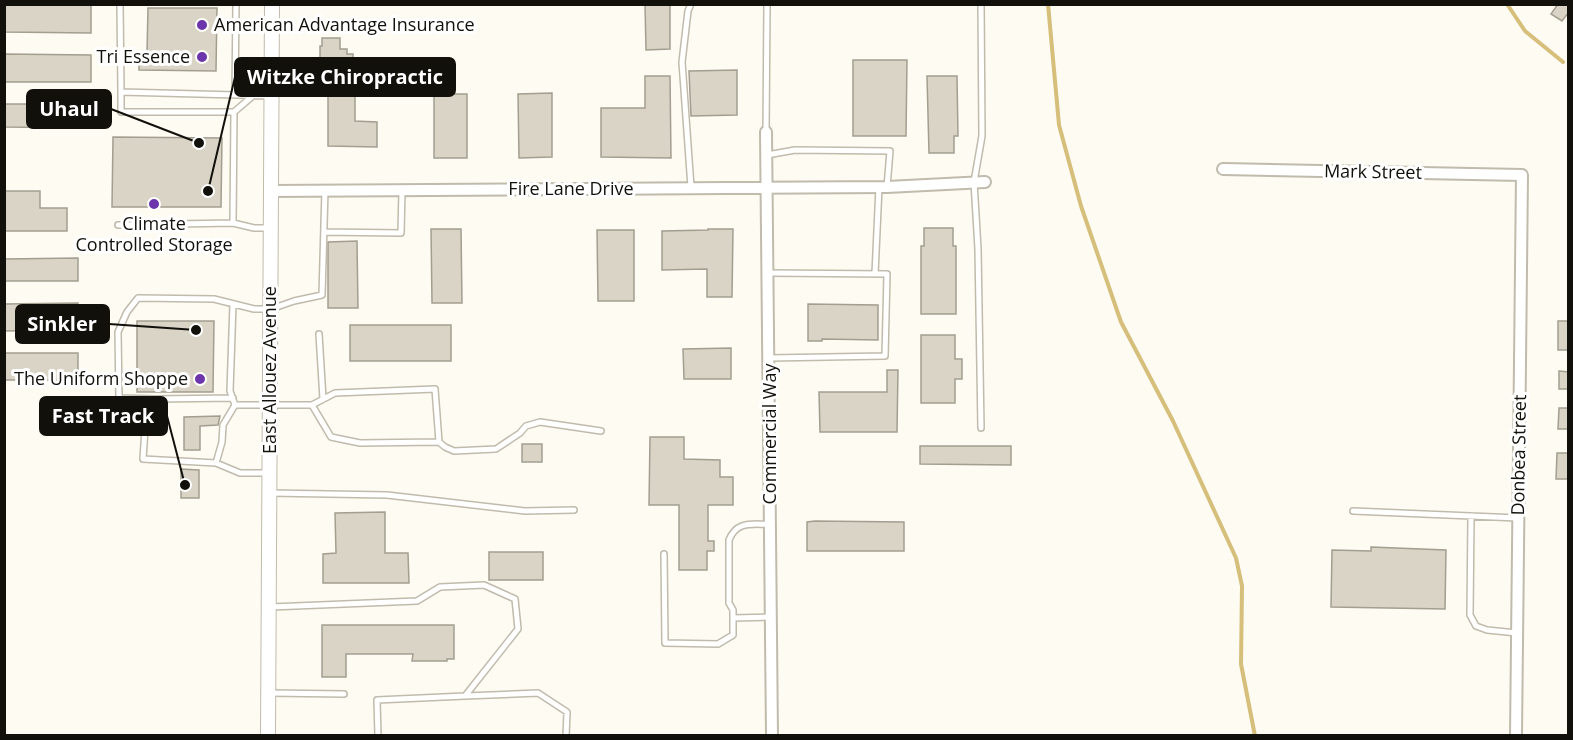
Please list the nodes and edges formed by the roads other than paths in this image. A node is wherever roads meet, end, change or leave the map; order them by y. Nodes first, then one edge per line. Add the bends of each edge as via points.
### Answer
1 (120, 4) edge
2 (236, 4) edge
3 (272, 4) edge
4 (691, 4) edge
5 (767, 4) edge
6 (981, 4) edge
7 (121, 92) junction
8 (235, 94) junction
9 (255, 94) junction
10 (272, 96) junction
11 (234, 112) junction
12 (766, 132) joint
13 (767, 155) junction
14 (1224, 169) dead end
15 (1522, 175) joint
16 (979, 182) junction
17 (879, 187) junction
18 (691, 188) junction
19 (768, 188) junction
20 (271, 190) junction
21 (325, 190) junction
22 (402, 190) junction
23 (233, 223) junction
24 (118, 225) dead end
25 (271, 228) junction
26 (324, 232) junction
27 (769, 273) junction
28 (875, 274) junction
29 (233, 304) junction
30 (270, 309) junction
31 (319, 334) dead end
32 (769, 358) junction
33 (156, 399) junction
34 (324, 399) junction
35 (234, 402) junction
36 (312, 405) junction
37 (270, 406) junction
38 (981, 428) dead end
39 (601, 431) dead end
40 (440, 442) junction
41 (216, 463) junction
42 (270, 473) junction
43 (270, 493) junction
44 (574, 510) dead end
45 (1353, 511) dead end
46 (1471, 516) junction
47 (1518, 519) junction
48 (770, 524) junction
49 (664, 554) dead end
50 (269, 607) junction
51 (771, 616) junction
52 (733, 618) junction
53 (1517, 633) junction
54 (268, 693) junction
55 (344, 694) dead end
56 (465, 696) junction
57 (268, 735) edge
58 (378, 735) edge
59 (566, 735) edge
60 (772, 735) edge
61 (1516, 735) edge

1 - 7 lane
2 - 8 lane
3 - 10 street, East Allouez Avenue
4 - 18 lane via 682,62
5 - 12 lane
6 - 16 lane
7 - 8 lane
7 - 11 lane via 121,112
8 - 9 lane
9 - 10 lane
9 - 11 lane
10 - 20 street, East Allouez Avenue
11 - 23 lane
12 - 13 street, Commercial Way
13 - 17 lane via 795,150 890,151
13 - 19 street, Commercial Way
14 - 15 street, Mark Street
15 - 47 street, Donbea Street
16 - 17 street, Fire Lane Drive
16 - 38 lane
17 - 19 street, Fire Lane Drive
17 - 28 lane
18 - 19 street, Fire Lane Drive
18 - 22 street, Fire Lane Drive
19 - 27 street, Commercial Way
20 - 21 street, Fire Lane Drive
20 - 25 street, East Allouez Avenue
21 - 22 street, Fire Lane Drive
21 - 26 lane
22 - 26 lane via 401,233
23 - 24 lane
23 - 25 lane
25 - 30 street, East Allouez Avenue
26 - 30 lane via 322,295
27 - 28 lane
27 - 32 street, Commercial Way
28 - 32 lane via 888,274 885,356
29 - 30 lane
29 - 33 lane via 214,299 138,298 118,332 119,398
29 - 35 lane via 230,391
30 - 37 street, East Allouez Avenue
31 - 34 lane
32 - 48 street, Commercial Way
33 - 35 lane
33 - 41 lane via 156,415 145,429 144,459
34 - 36 lane
34 - 40 lane via 335,393 435,389
35 - 37 lane
35 - 41 lane via 223,425
36 - 37 lane
36 - 40 lane via 331,437 360,443
37 - 42 street, East Allouez Avenue
39 - 40 lane via 540,422 526,426 496,449 454,452
41 - 42 lane via 240,472
42 - 43 street, East Allouez Avenue
43 - 44 lane via 387,495 525,511
43 - 50 street, East Allouez Avenue
45 - 46 lane
46 - 47 lane
46 - 53 lane via 1470,615 1476,627
47 - 53 street, Donbea Street
48 - 51 street, Commercial Way
48 - 52 lane via 739,525 729,540 729,603
49 - 52 lane via 665,643 718,644 733,635
50 - 54 street, East Allouez Avenue
50 - 56 lane via 417,601 440,587 484,585 515,599 518,629
51 - 52 lane
51 - 60 street, Commercial Way
53 - 61 street, Donbea Street
54 - 55 lane
54 - 57 street, East Allouez Avenue
56 - 58 lane via 377,700
56 - 59 lane via 538,693 567,712

